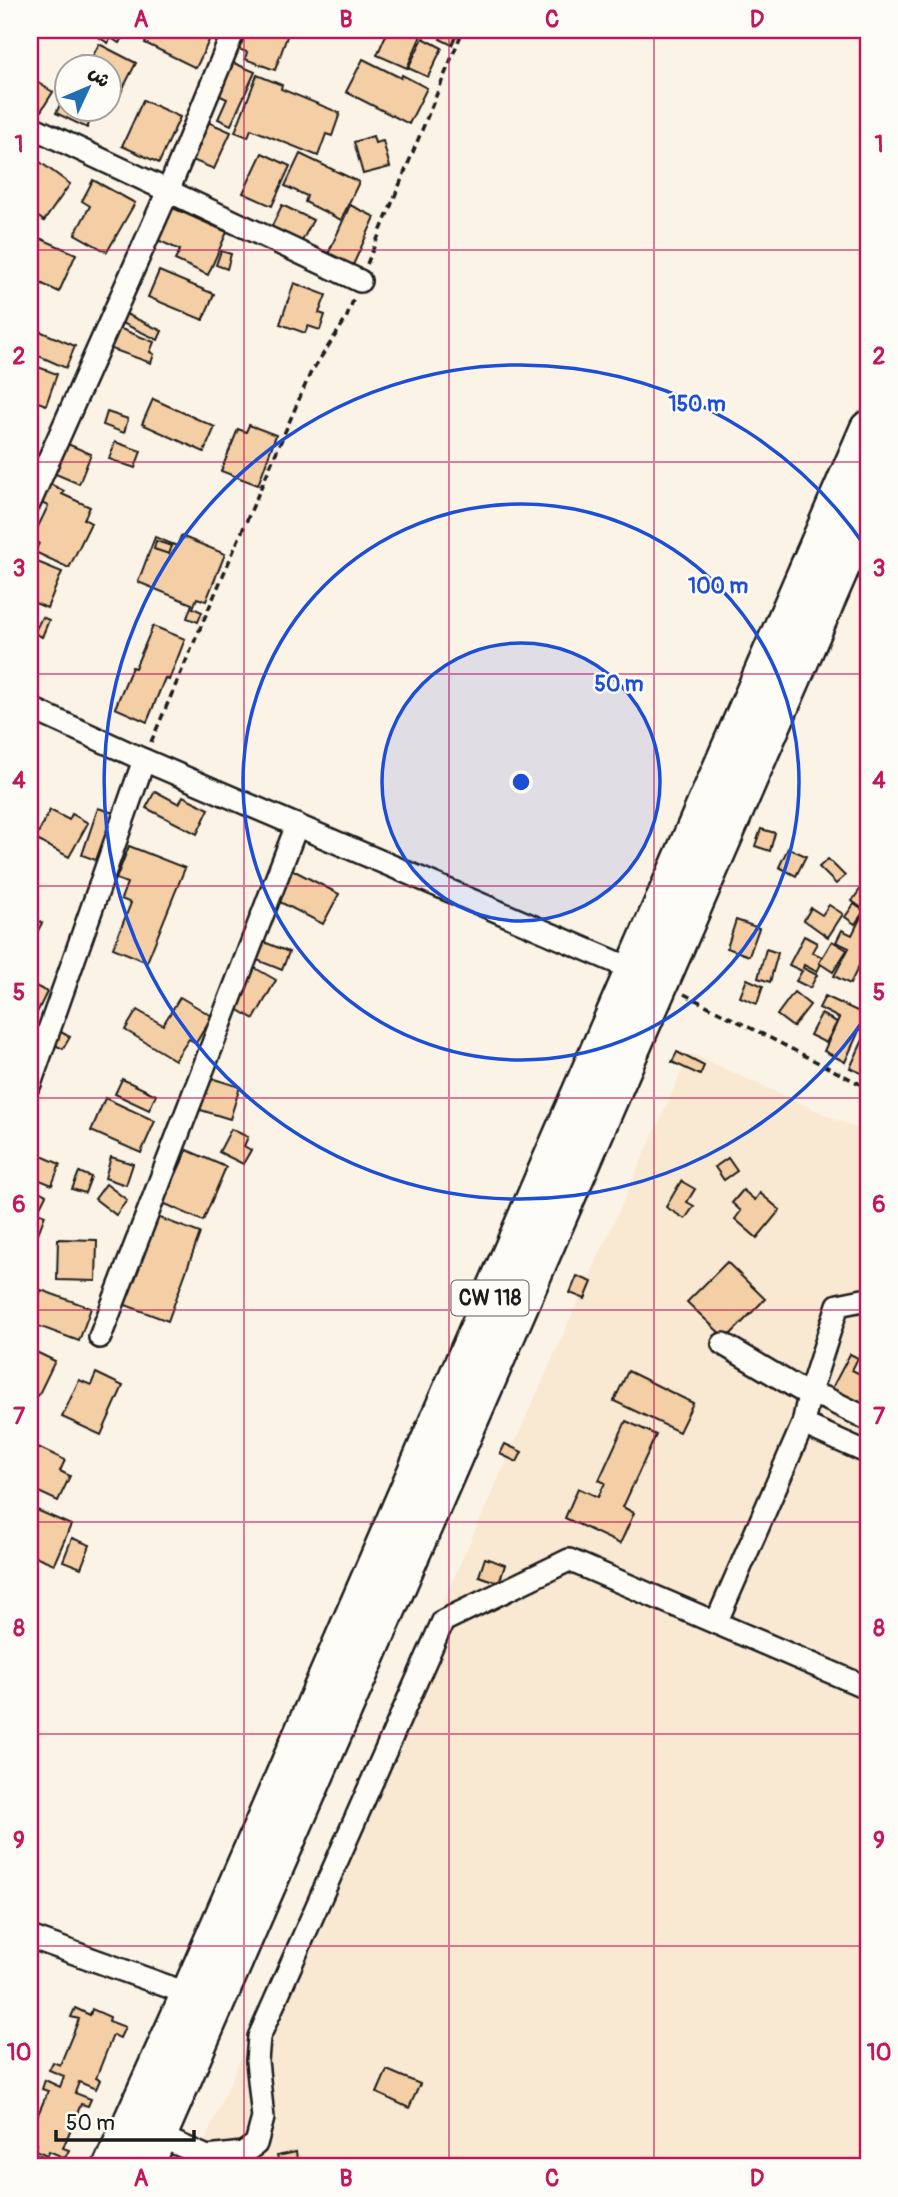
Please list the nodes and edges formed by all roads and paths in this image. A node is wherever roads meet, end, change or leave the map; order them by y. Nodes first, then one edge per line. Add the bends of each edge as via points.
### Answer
1 (234, 30) edge
2 (463, 30) edge
3 (30, 126) edge
4 (168, 191) junction
5 (359, 281) junction
6 (868, 429) edge
7 (30, 502) edge
8 (868, 506) edge
9 (30, 708) edge
10 (144, 760) junction
11 (297, 825) junction
12 (646, 976) junction
13 (30, 1084) edge
14 (868, 1088) edge
15 (868, 1299) edge
16 (100, 1337) dead end
17 (723, 1344) dead end
18 (809, 1395) junction
19 (868, 1419) edge
20 (803, 1424) junction
21 (868, 1453) edge
22 (716, 1623) junction
23 (868, 1688) edge
24 (30, 1937) edge
25 (189, 1994) junction
26 (159, 2136) junction
27 (208, 2157) junction
28 (30, 2159) edge
29 (53, 2167) edge
30 (111, 2167) edge
31 (145, 2167) edge
32 (231, 2167) edge

1 - 4 street
2 - 5 path
3 - 4 street
4 - 5 street
4 - 7 street
5 - 10 path via 346,319 310,374
6 - 12 highway, CW 118
8 - 12 highway, CW 118
9 - 10 street
10 - 11 street
10 - 13 street
11 - 12 street
11 - 16 street
12 - 14 path
12 - 25 highway, CW 118
12 - 26 highway, CW 118
15 - 18 street via 838,1305
17 - 18 street
18 - 19 street
18 - 20 street
20 - 21 street
20 - 22 street
22 - 23 street
22 - 27 street via 569,1560 443,1621 259,2037 263,2118 256,2144 243,2153
24 - 25 street
25 - 30 highway, CW 118
26 - 27 street
26 - 31 highway, CW 118
27 - 32 street
28 - 29 lane

